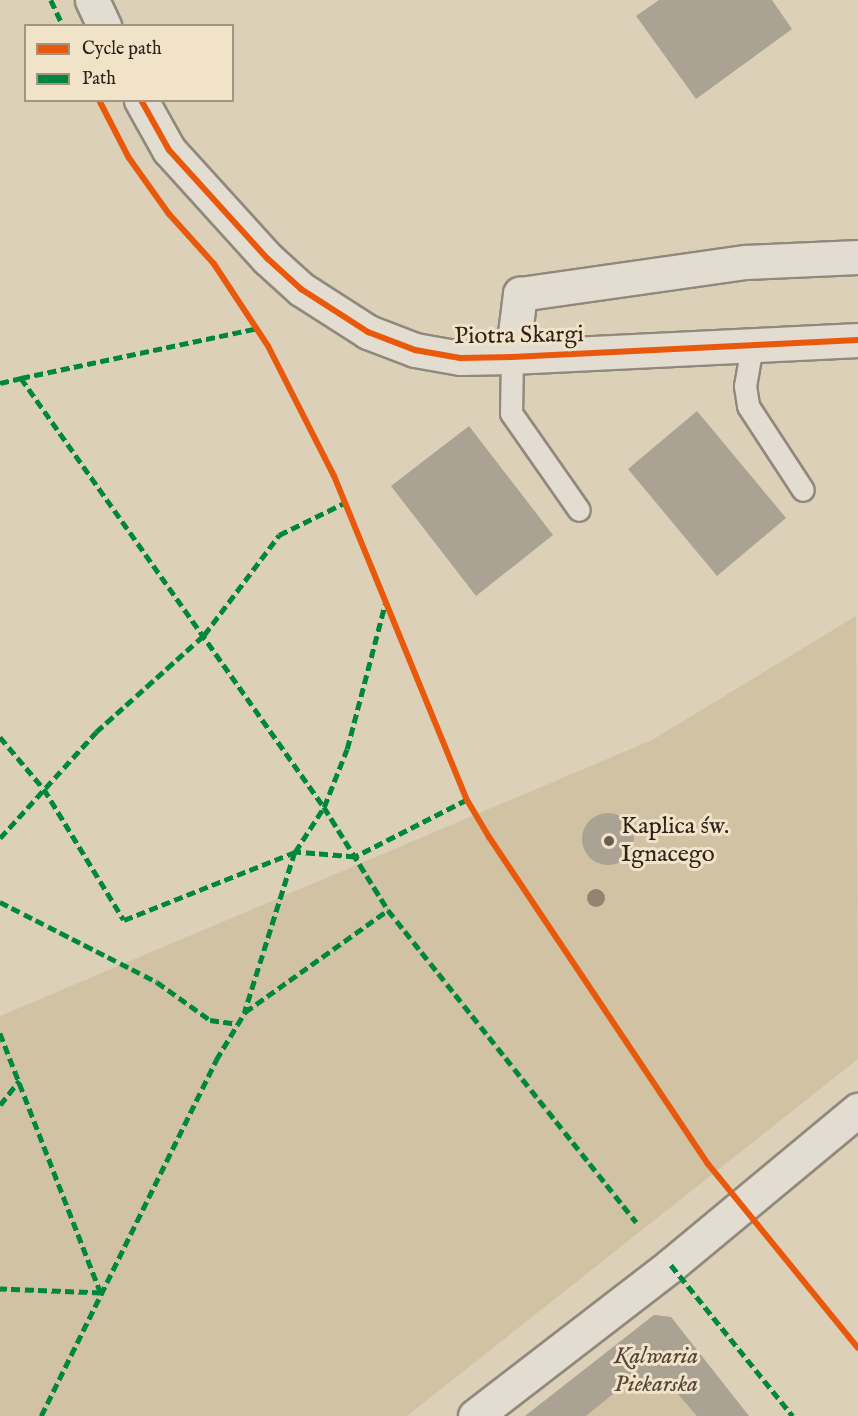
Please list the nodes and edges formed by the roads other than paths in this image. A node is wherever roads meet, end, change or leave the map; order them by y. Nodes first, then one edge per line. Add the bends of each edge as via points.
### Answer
1 (92, 0) edge
2 (103, 24) edge
3 (142, 102) edge
4 (858, 256) edge
5 (858, 340) edge
6 (753, 346) junction
7 (512, 357) junction
8 (803, 490) dead end
9 (579, 510) dead end
10 (858, 1110) edge
11 (475, 1416) edge

1 - 2 street
3 - 7 street, Piotra Skargi via 169,150 229,220 301,289 368,332 415,350 460,358
4 - 7 street via 746,262 520,294
5 - 6 street, Piotra Skargi
6 - 7 street, Piotra Skargi
6 - 8 lane via 746,386 748,406
7 - 9 lane via 511,413
10 - 11 street via 670,1265

